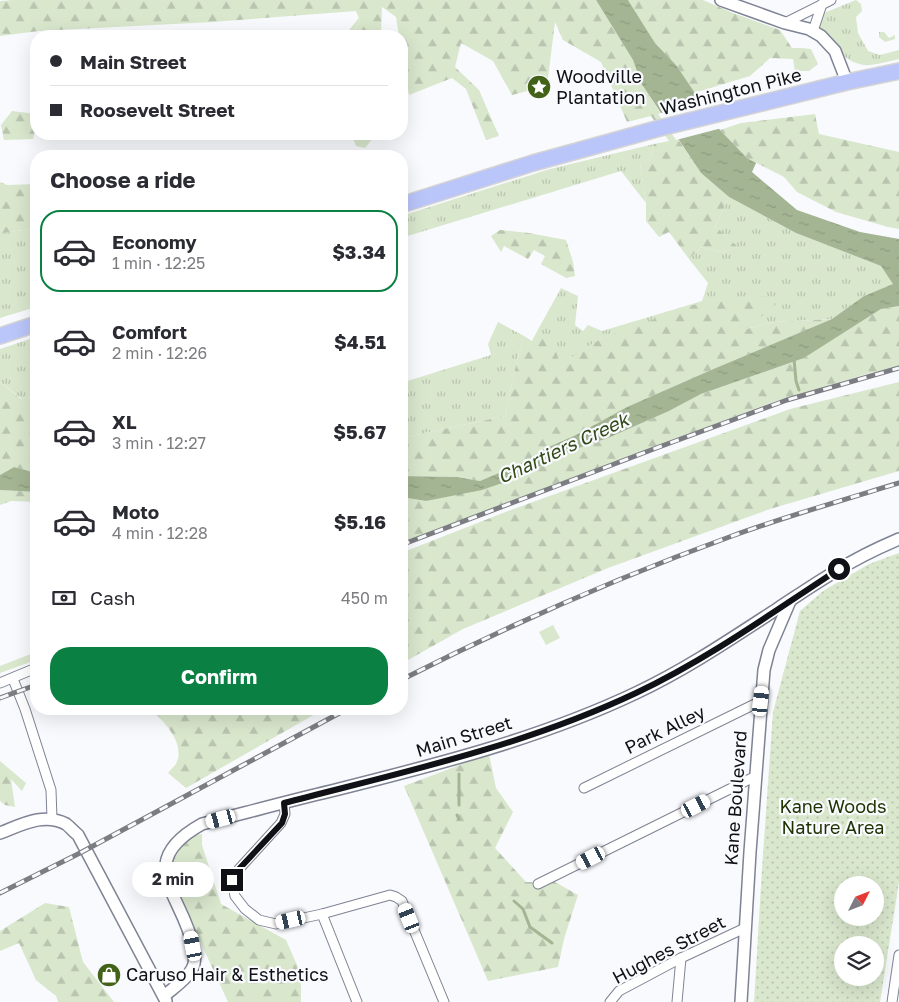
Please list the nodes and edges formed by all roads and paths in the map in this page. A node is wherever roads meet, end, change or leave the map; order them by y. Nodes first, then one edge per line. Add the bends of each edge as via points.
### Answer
1 (721, 0) edge
2 (827, 2) edge
3 (785, 23) junction
4 (813, 31) junction
5 (899, 71) edge
6 (847, 82) junction
7 (408, 202) edge
8 (30, 326) edge
9 (0, 336) edge
10 (899, 539) edge
11 (790, 601) junction
12 (30, 671) edge
13 (13, 678) junction
14 (0, 683) edge
15 (761, 701) junction
16 (756, 776) junction
17 (584, 788) dead end
18 (284, 803) junction
19 (52, 819) junction
20 (0, 833) edge
21 (538, 884) dead end
22 (322, 914) junction
23 (745, 928) junction
24 (899, 955) edge
25 (681, 958) junction
26 (165, 999) edge
27 (357, 1002) edge
28 (444, 1002) edge
29 (610, 1002) edge
30 (677, 1002) edge
31 (741, 1002) edge
32 (892, 1002) edge

1 - 3 street
2 - 3 street
2 - 4 street
3 - 4 street
4 - 6 street via 835,51
5 - 6 main road, Washington Pike
6 - 7 main road, Washington Pike via 533,162
8 - 9 main road
10 - 11 street, Main Street via 839,569
11 - 15 street, Kane Boulevard via 769,650
11 - 18 street, Main Street via 672,674 564,724 487,750
12 - 13 street
13 - 14 street
13 - 19 street via 51,790
15 - 16 street, Kane Boulevard
15 - 17 street, Park Alley
16 - 21 street
16 - 23 street, Kane Boulevard
18 - 22 street via 282,823 232,880 235,896 259,920 276,924
18 - 26 street, Main Street via 202,824 174,844 167,858 166,872 170,891 191,936 195,956 192,969
19 - 20 street via 33,820
19 - 26 street via 67,825 78,835
22 - 27 street
22 - 28 street via 390,895 402,901
23 - 25 street, Hughes Street
23 - 31 street, Kane Boulevard
24 - 32 street
25 - 29 street, Hughes Street via 619,991
25 - 30 street

